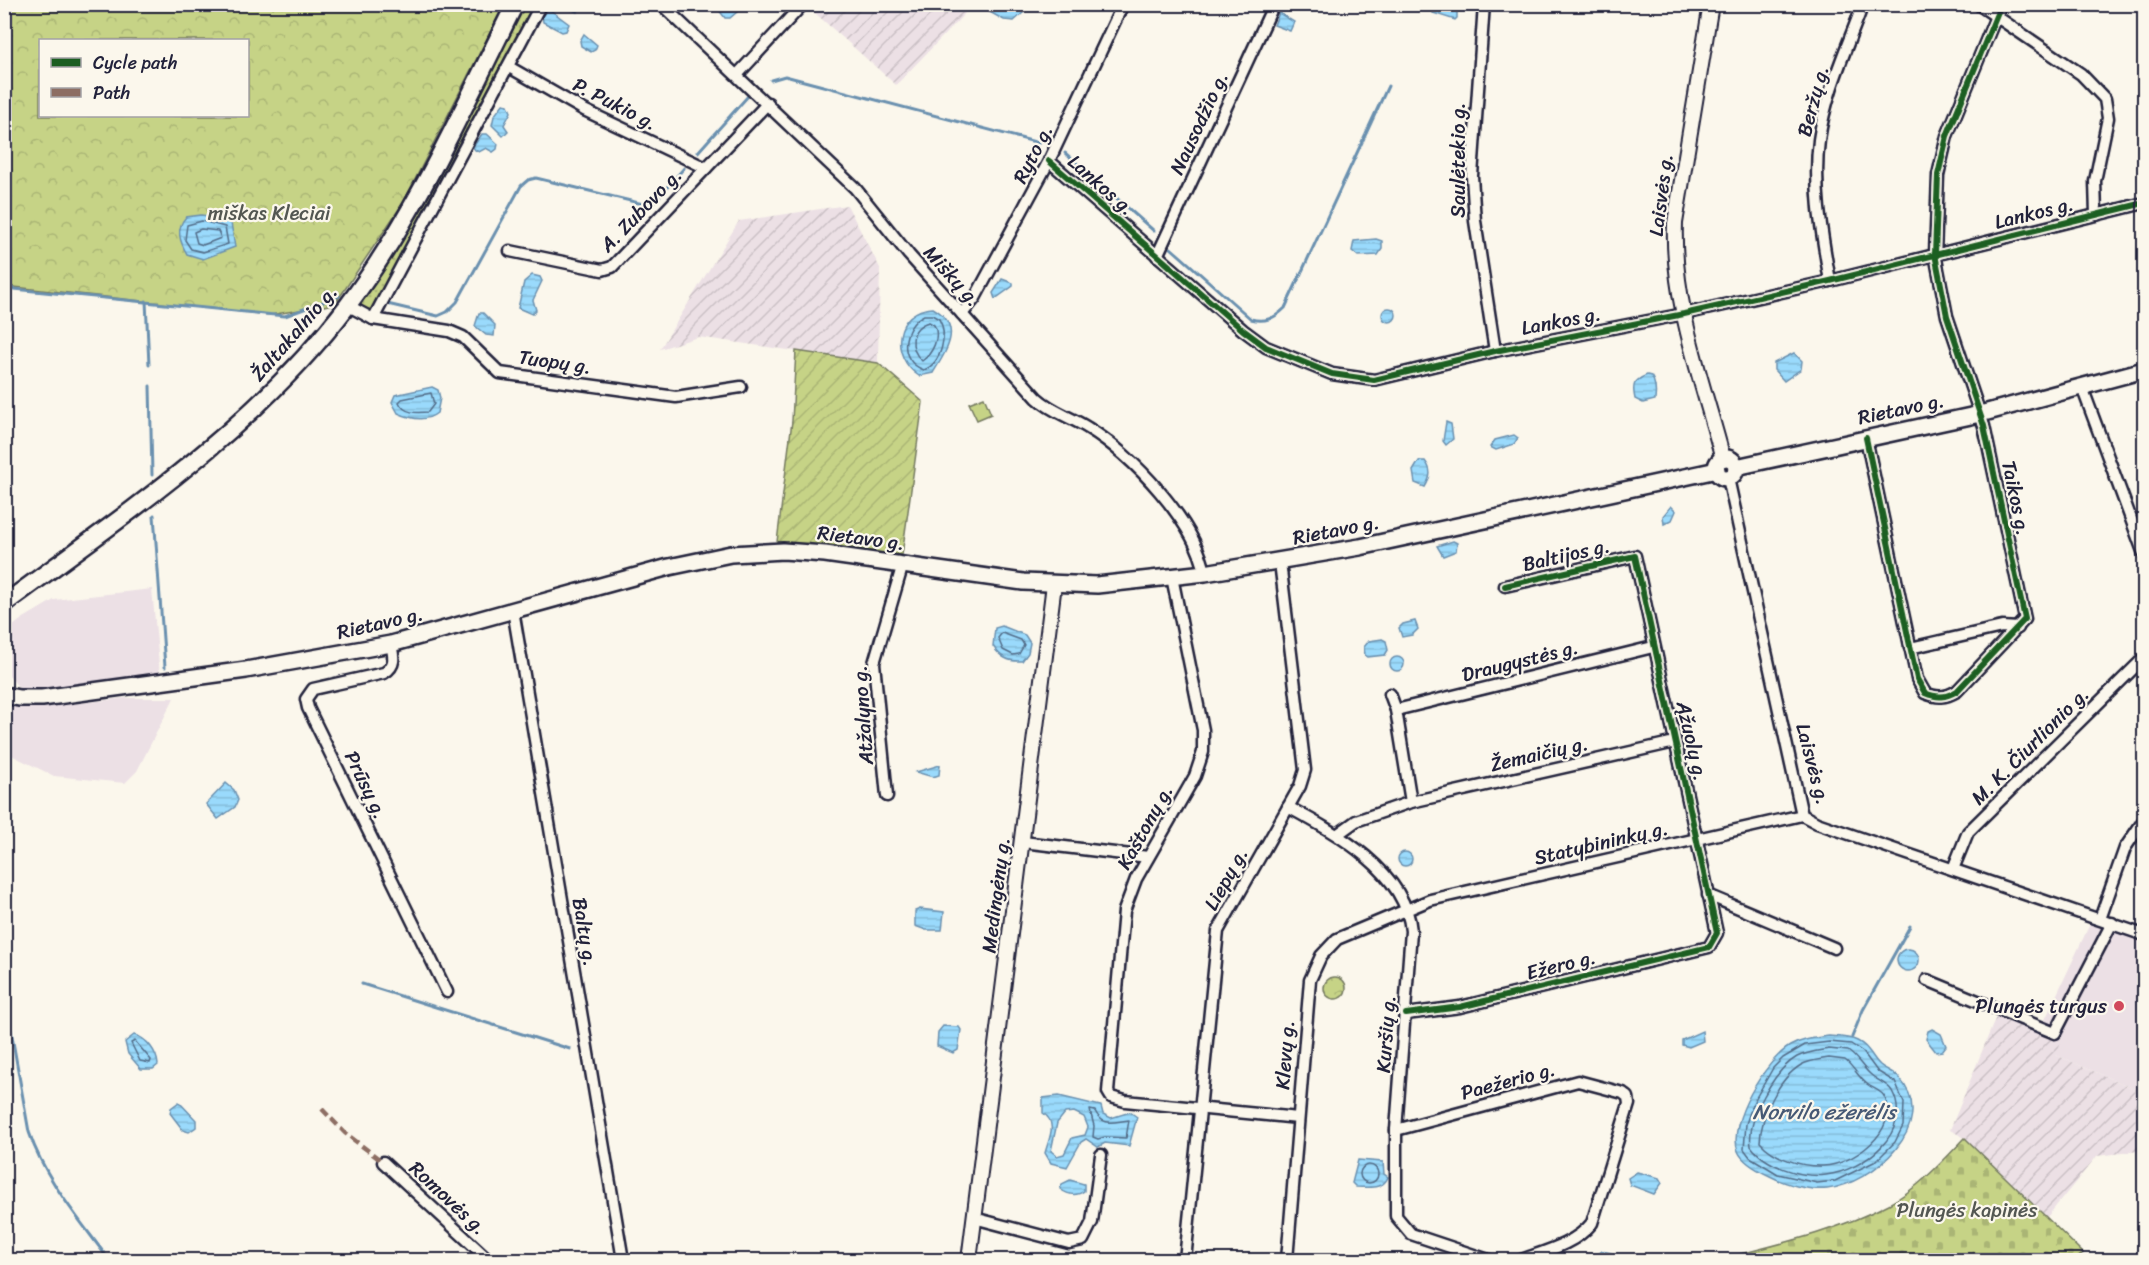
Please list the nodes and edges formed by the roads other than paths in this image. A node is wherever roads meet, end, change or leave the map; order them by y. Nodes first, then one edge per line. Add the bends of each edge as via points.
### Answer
1 (515, 4) edge
2 (541, 4) edge
3 (661, 4) edge
4 (803, 4) edge
5 (1123, 4) edge
6 (1274, 4) edge
7 (1484, 4) edge
8 (1712, 4) edge
9 (1863, 4) edge
10 (1978, 4) edge
11 (2001, 4) edge
12 (1995, 16) junction
13 (509, 67) junction
14 (738, 74) junction
15 (768, 103) junction
16 (1049, 161) junction
17 (706, 168) junction
18 (2145, 203) edge
19 (2097, 215) junction
20 (510, 251) dead end
21 (1935, 254) junction
22 (1157, 256) junction
23 (1830, 281) junction
24 (347, 305) junction
25 (963, 314) junction
26 (1684, 314) junction
27 (373, 319) junction
28 (1495, 351) junction
29 (2145, 370) edge
30 (741, 387) dead end
31 (2082, 387) junction
32 (1980, 414) junction
33 (1866, 438) junction
34 (1726, 468) junction
35 (2145, 554) edge
36 (1635, 556) joint
37 (1280, 562) junction
38 (903, 564) junction
39 (1205, 573) junction
40 (1172, 578) junction
41 (1054, 584) junction
42 (1505, 585) dead end
43 (4, 604) edge
44 (513, 610) junction
45 (2018, 628) junction
46 (391, 644) junction
47 (1653, 647) junction
48 (1910, 648) junction
49 (2145, 658) edge
50 (1390, 694) dead end
51 (4, 695) edge
52 (1396, 710) junction
53 (1675, 742) junction
54 (887, 796) dead end
55 (1411, 802) junction
56 (1288, 807) junction
57 (1802, 815) junction
58 (2145, 820) edge
59 (1338, 834) junction
60 (1697, 840) junction
61 (1023, 842) junction
62 (1148, 857) junction
63 (1953, 869) junction
64 (1708, 895) junction
65 (1409, 910) junction
66 (2100, 918) junction
67 (2112, 923) junction
68 (1717, 933) joint
69 (2145, 935) edge
70 (1834, 948) dead end
71 (1927, 980) dead end
72 (447, 992) dead end
73 (1406, 1014) junction
74 (1201, 1109) junction
75 (1298, 1118) junction
76 (1396, 1130) junction
77 (1101, 1155) dead end
78 (383, 1161) dead end
79 (974, 1214) junction
80 (489, 1260) edge
81 (623, 1260) edge
82 (969, 1260) edge
83 (1185, 1260) edge
84 (1287, 1260) edge
85 (1489, 1260) edge
86 (1521, 1260) edge

1 - 24 main road, Žaltakalnio g. via 419,192
2 - 13 street
3 - 14 street, Miškų g.
4 - 14 street
5 - 16 street, Ryto g.
6 - 22 street, Nausodžio g.
7 - 28 street, Saulėtekio g. via 1472,176 1474,221
8 - 26 street, Laisvės g. via 1675,223 1676,275
9 - 23 street, Beržų g. via 1819,139 1820,228
10 - 12 street
11 - 12 street, Taikos g.
12 - 19 street via 2081,74 2105,99 2108,118 2095,181
12 - 21 street, Taikos g. via 1947,136 1938,175
13 - 17 street, P. Pukio g. via 584,111
13 - 27 street
14 - 15 street, Miškų g.
15 - 17 street, A. Zubovo g.
15 - 25 street, Miškų g. via 855,188
16 - 22 street, Lankos g.
16 - 25 street, Ryto g.
17 - 20 street, A. Zubovo g. via 612,267 602,270
18 - 19 street, Lankos g.
19 - 21 street, Lankos g.
21 - 23 street, Lankos g.
21 - 32 street, Taikos g. via 1947,316
22 - 28 street, Lankos g. via 1266,346 1332,375 1374,380
23 - 26 street, Lankos g.
24 - 27 street, Tuopų g.
24 - 43 main road, Žaltakalnio g. via 287,376 230,431 165,485
25 - 39 street, Miškų g. via 1044,405 1090,429 1149,480 1185,526
26 - 28 street, Lankos g.
26 - 34 street, Laisvės g.
27 - 30 street, Tuopų g. via 449,331 463,337 500,373 676,397
29 - 31 main road, Rietavo g.
31 - 32 main road, Rietavo g.
31 - 35 street
32 - 33 main road, Rietavo g.
32 - 45 street, Taikos g. via 2025,620
33 - 34 main road, Rietavo g.
33 - 48 street
34 - 37 main road, Rietavo g.
34 - 57 street, Laisvės g.
36 - 42 street, Baltijos g.
36 - 47 street, Ąžuolų g.
37 - 39 main road, Rietavo g.
37 - 56 street, Liepų g. via 1305,770
38 - 41 main road, Rietavo g.
38 - 44 main road, Rietavo g. via 783,551 731,554
38 - 54 street, Atžalyno g. via 874,663
39 - 40 main road, Rietavo g.
40 - 41 main road, Rietavo g. via 1097,585
40 - 62 street, Kaštonų g. via 1204,741 1195,776
41 - 61 street, Medingėnų g.
44 - 46 main road, Rietavo g.
44 - 81 street, Baltų g.
45 - 48 street via 2002,627
45 - 48 street via 1948,696 1924,693
46 - 51 main road, Rietavo g. via 246,670 51,697
46 - 72 street, Prūsų g. via 391,669 313,689 306,699
47 - 52 street, Draugystės g.
47 - 53 street, Ąžuolų g.
49 - 63 street, M. K. Čiurlionio g. via 1968,832
50 - 52 street
52 - 55 street
53 - 55 street, Žemaičių g.
53 - 60 street, Ąžuolų g.
55 - 59 street, Žemaičių g. via 1356,821
56 - 59 street, Kuršių g.
56 - 74 street, Liepų g. via 1218,931
57 - 60 street, Statybininkų g.
57 - 63 street, Laisvės g.
58 - 66 street via 2125,848
59 - 65 street, Kuršių g. via 1397,888
60 - 64 street, Ąžuolų g.
60 - 65 street, Statybininkų g. via 1430,900
61 - 62 street
61 - 79 street, Medingėnų g.
62 - 74 street, Kaštonų g. via 1124,911 1107,1085 1111,1097 1125,1101
63 - 66 street, Laisvės g.
64 - 68 street, Ąžuolų g.
64 - 70 street
65 - 73 street, Kuršių g. via 1412,931
65 - 75 street, Klevų g. via 1337,939 1314,966 1308,992
66 - 67 street, Laisvės g.
67 - 69 street, Laisvės g.
67 - 71 street via 2055,1033
68 - 73 street, Ežero g. via 1709,946 1460,1007
73 - 76 street, Kuršių g.
74 - 75 street
74 - 83 street, Liepų g.
75 - 84 street, Klevų g.
76 - 85 street, Kuršių g. via 1394,1204 1402,1226 1411,1234
76 - 86 street, Paežerio g. via 1578,1081 1623,1092 1628,1097 1592,1223 1572,1240
77 - 79 street via 1092,1222 1083,1240 1069,1243
78 - 80 street, Romovės g.
79 - 82 street, Medingėnų g.

